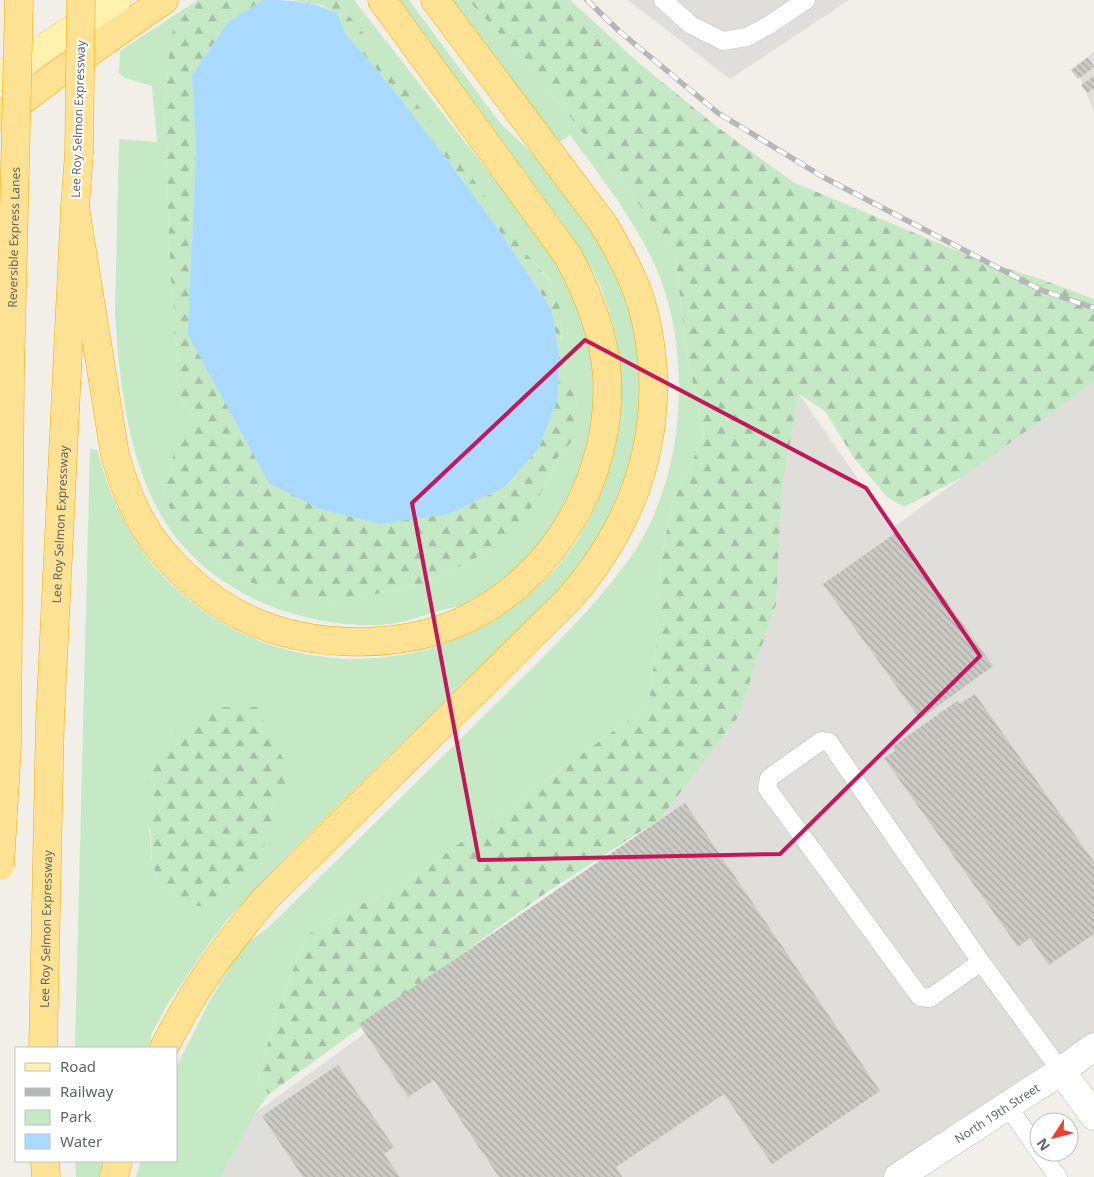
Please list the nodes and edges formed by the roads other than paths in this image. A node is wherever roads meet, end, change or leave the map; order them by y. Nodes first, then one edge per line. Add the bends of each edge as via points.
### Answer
1 (19, 0) edge
2 (82, 0) edge
3 (117, 0) edge
4 (164, 0) edge
5 (382, 0) edge
6 (435, 0) edge
7 (664, 0) edge
8 (806, 0) edge
9 (0, 77) edge
10 (0, 117) edge
11 (75, 208) junction
12 (0, 866) edge
13 (981, 962) junction
14 (1094, 1046) edge
15 (43, 1047) edge
16 (165, 1047) edge
17 (1061, 1071) junction
18 (1007, 1105) junction
19 (1094, 1116) edge
20 (1029, 1136) edge
21 (45, 1162) edge
22 (118, 1162) edge
23 (1048, 1162) edge
24 (46, 1177) edge
25 (114, 1177) edge
26 (898, 1177) edge
27 (1058, 1177) edge

1 - 12 highway, Reversible Express Lanes, bridge via 10,377 7,747
2 - 11 highway, Lee Roy Selmon Expressway, bridge via 80,153
3 - 9 main road
4 - 10 highway
5 - 11 highway via 568,256 590,300 604,350 606,420 586,488 566,530 553,548 538,566 500,598 459,622 412,636 363,642 336,641 308,638 252,621 204,592 181,572 159,548 142,522 126,490 115,455
6 - 16 highway via 604,225 629,270 645,316 652,367 653,418 642,473 626,516 586,580 265,899 202,979
7 - 8 lane via 691,25 723,41 747,37
11 - 15 highway, Lee Roy Selmon Expressway via 50,721
13 - 13 lane via 829,742 821,741 769,778 767,788 920,997 930,998
13 - 17 lane
14 - 17 street, North 19th Street
17 - 18 street, North 19th Street
17 - 19 street
18 - 20 lane
18 - 26 street, North 19th Street
21 - 24 highway
22 - 25 highway
23 - 27 lane

